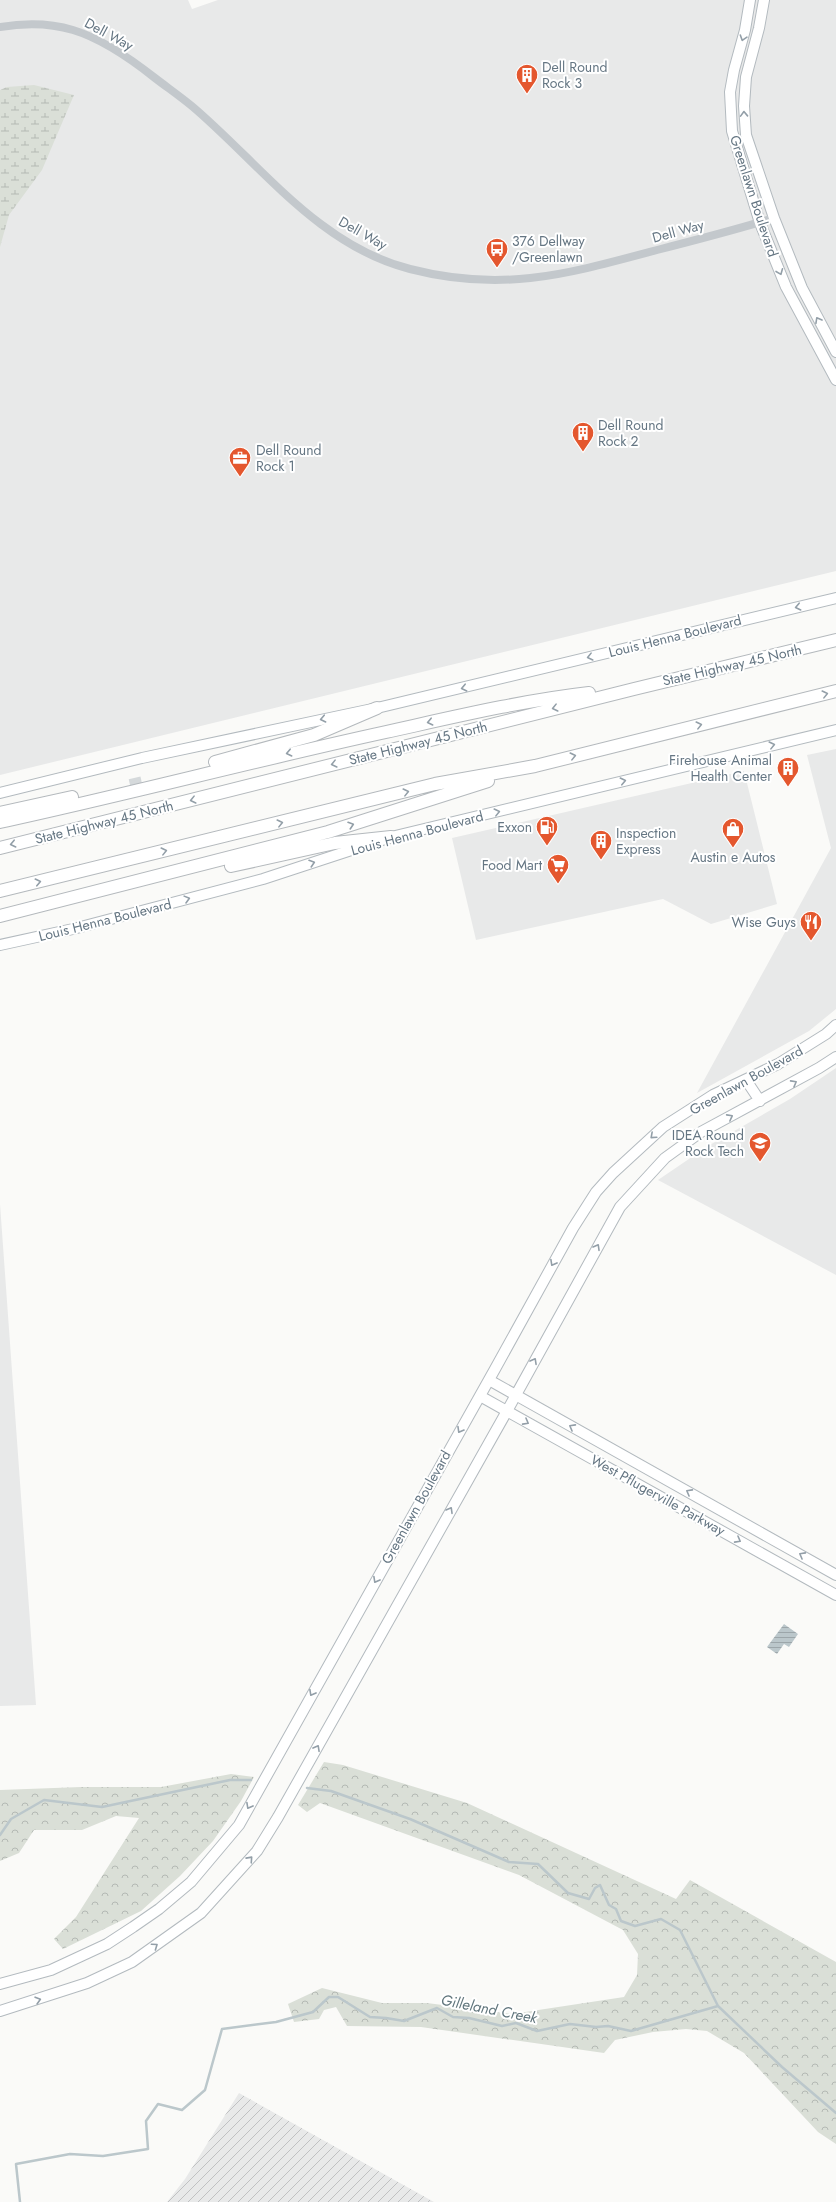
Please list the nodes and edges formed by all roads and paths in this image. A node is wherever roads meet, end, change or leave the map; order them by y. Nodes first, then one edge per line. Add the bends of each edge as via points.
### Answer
1 (750, 0) edge
2 (764, 0) edge
3 (0, 27) edge
4 (774, 218) junction
5 (760, 223) junction
6 (836, 352) edge
7 (836, 380) edge
8 (836, 598) edge
9 (836, 640) edge
10 (634, 688) junction
11 (836, 691) edge
12 (377, 708) junction
13 (836, 730) edge
14 (535, 766) junction
15 (144, 782) tunnel mouth
16 (130, 785) tunnel mouth
17 (0, 793) edge
18 (0, 813) edge
19 (0, 822) edge
20 (391, 837) junction
21 (0, 848) edge
22 (0, 891) edge
23 (121, 891) dead end
24 (107, 894) dead end
25 (0, 916) edge
26 (0, 920) edge
27 (0, 945) edge
28 (836, 1025) edge
29 (836, 1057) edge
30 (746, 1080) junction
31 (760, 1101) junction
32 (489, 1380) junction
33 (516, 1395) junction
34 (480, 1396) junction
35 (507, 1411) junction
36 (778, 1542) junction
37 (770, 1558) junction
38 (836, 1575) edge
39 (836, 1595) edge
40 (0, 1984) edge
41 (0, 2011) edge

1 -> 5 main road, Greenlawn Boulevard via 746,30 730,92 732,131
4 -> 2 main road, Greenlawn Boulevard via 750,150 744,118 746,76
3 - 5 street, Dell Way via 51,26 74,30 110,47 193,107 307,214 353,245 408,268 447,277 484,281 545,277 621,260
4 - 5 street, Dell Way
6 -> 4 main road, Greenlawn Boulevard via 807,301
5 -> 7 main road, Greenlawn Boulevard via 786,287
8 -> 12 main road, Louis Henna Boulevard
9 - 10 highway, State Highway 45 North
10 -> 19 highway via 539,699 256,761
10 -> 21 highway, State Highway 45 North
14 -> 11 highway
12 - 15 highway via 314,735
12 -> 17 main road, Louis Henna Boulevard via 142,758
20 -> 13 main road, Louis Henna Boulevard
22 -> 14 highway via 435,784
25 -> 14 highway via 328,832
16 - 18 highway
20 - 23 highway via 335,843
27 -> 20 main road, Louis Henna Boulevard via 73,929 263,879
24 - 26 highway
28 - 30 main road, Greenlawn Boulevard via 778,1064
31 -> 29 main road, Greenlawn Boulevard
30 - 31 main road
30 -> 32 main road, Greenlawn Boulevard via 713,1095 663,1127 613,1172 596,1192 573,1228
33 -> 31 main road, Greenlawn Boulevard via 620,1206 665,1158 701,1132
32 - 33 main road, West Pflugerville Parkway
32 - 34 main road, Greenlawn Boulevard
33 - 35 main road, Greenlawn Boulevard
36 -> 33 main road, West Pflugerville Parkway
34 - 35 main road, West Pflugerville Parkway
34 -> 40 main road, Greenlawn Boulevard via 239,1825 191,1882 133,1927 107,1944 51,1970
35 -> 37 main road, West Pflugerville Parkway
41 -> 35 main road, Greenlawn Boulevard via 87,1983 132,1962 201,1913 257,1851
36 - 37 main road
38 -> 36 main road, West Pflugerville Parkway
37 - 39 main road, West Pflugerville Parkway

